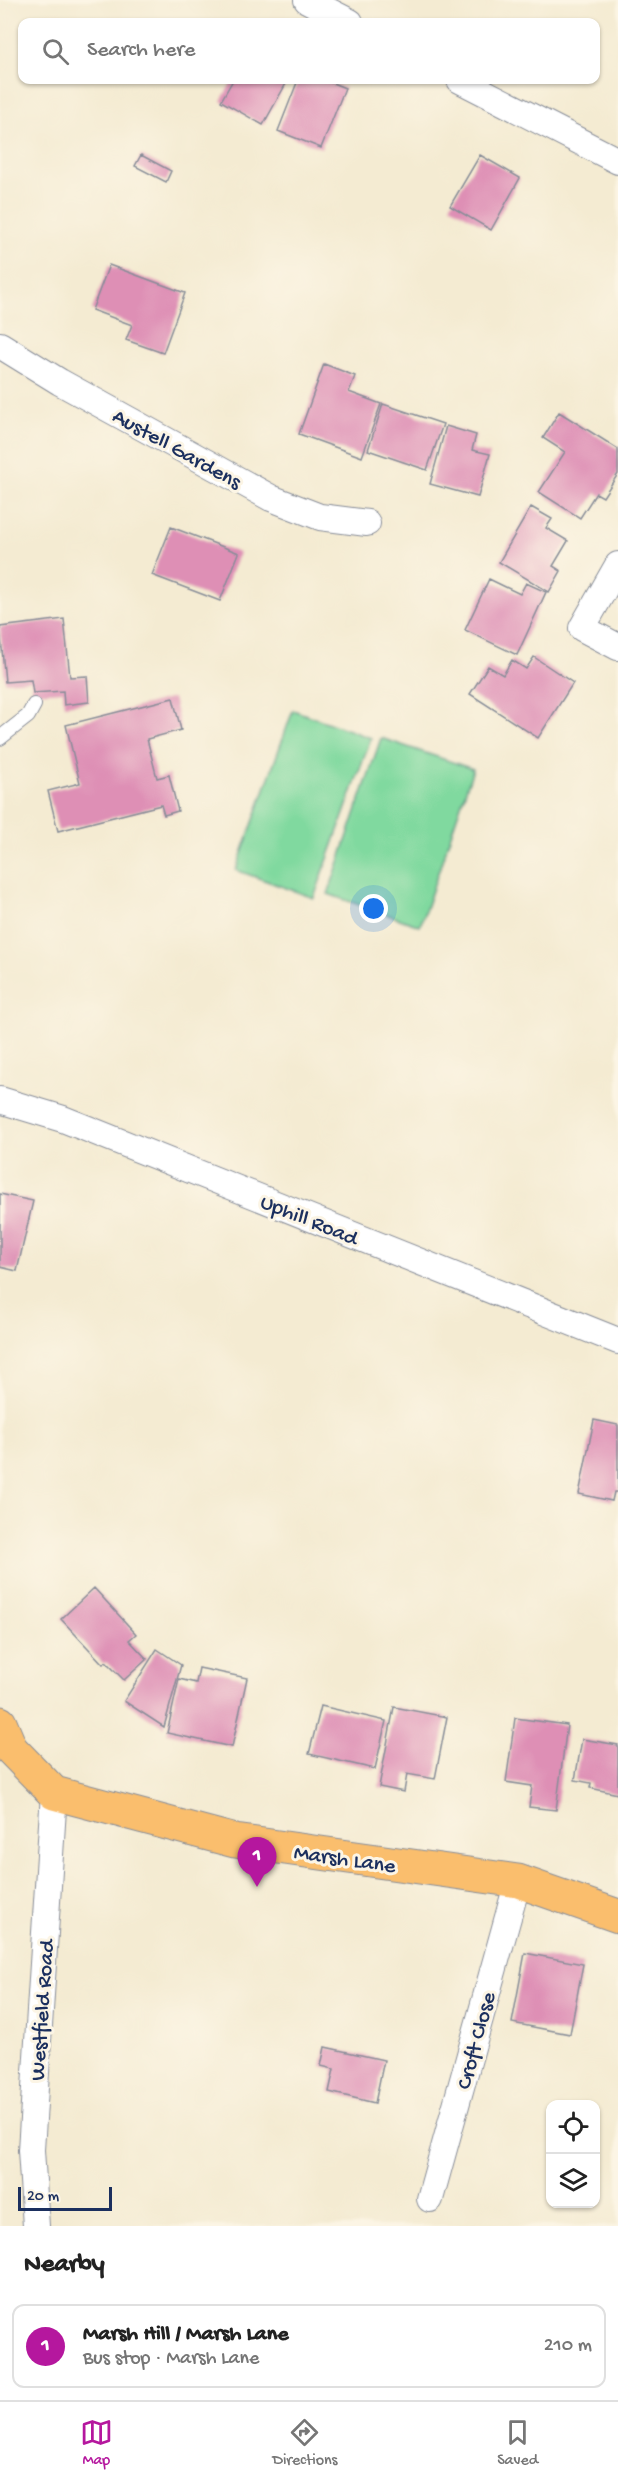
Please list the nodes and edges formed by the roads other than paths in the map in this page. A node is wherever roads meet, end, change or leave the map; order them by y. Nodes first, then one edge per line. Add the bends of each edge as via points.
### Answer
1 (307, 0) edge
2 (342, 18) edge
3 (468, 84) edge
4 (618, 161) edge
5 (0, 345) edge
6 (367, 523) dead end
7 (618, 565) edge
8 (618, 647) edge
9 (34, 705) dead end
10 (0, 738) edge
11 (0, 1100) edge
12 (618, 1341) edge
13 (4, 1742) edge
14 (54, 1793) junction
15 (518, 1881) junction
16 (618, 1916) edge
17 (430, 2199) dead end
18 (36, 2226) edge

1 - 2 street
3 - 4 street
5 - 6 street, Austell Gardens via 271,498 320,517
7 - 8 street via 582,628
9 - 10 lane via 28,716
11 - 12 street, Uphill Road via 63,1119
13 - 14 main road
14 - 15 main road, Marsh Lane via 235,1841
14 - 18 street, Westfield Road via 31,2150
15 - 16 main road, Marsh Lane
15 - 17 street, Croft Close

